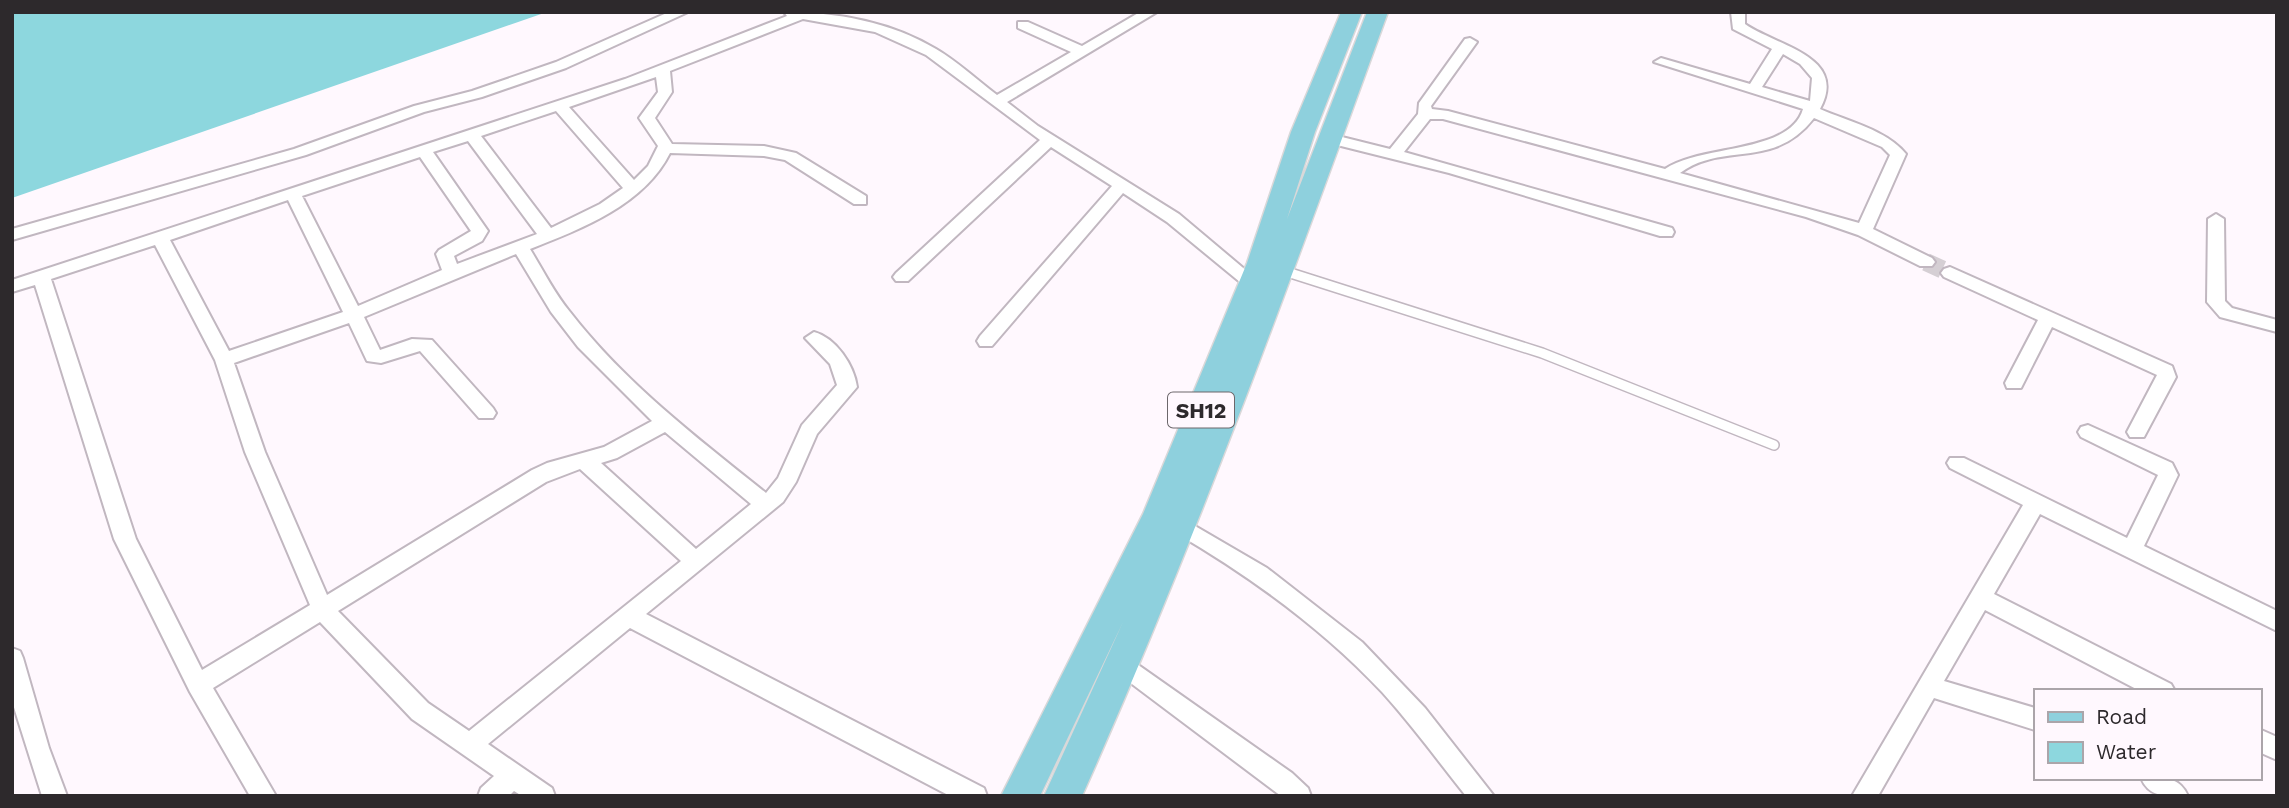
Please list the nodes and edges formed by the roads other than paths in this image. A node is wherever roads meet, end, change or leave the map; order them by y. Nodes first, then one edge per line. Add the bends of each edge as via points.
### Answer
1 (681, 12) edge
2 (785, 12) edge
3 (1125, 12) edge
4 (1352, 12) edge
5 (1378, 12) edge
6 (1738, 12) edge
7 (802, 15) junction
8 (1145, 15) edge
9 (879, 20) edge
10 (1023, 24) dead end
11 (1470, 42) dead end
12 (1780, 47) junction
13 (1083, 52) junction
14 (1661, 62) dead end
15 (663, 71) junction
16 (1754, 89) junction
17 (998, 102) junction
18 (559, 106) junction
19 (1812, 108) junction
20 (1426, 114) junction
21 (471, 134) junction
22 (1050, 139) junction
23 (1330, 139) junction
24 (665, 148) junction
25 (423, 150) junction
26 (1393, 155) junction
27 (1668, 174) junction
28 (1122, 184) junction
29 (632, 188) junction
30 (293, 192) junction
31 (860, 200) dead end
32 (2216, 219) dead end
33 (1864, 231) junction
34 (1666, 232) dead end
35 (12, 235) edge
36 (548, 236) junction
37 (160, 237) junction
38 (521, 248) junction
39 (1926, 262) tunnel mouth
40 (1281, 270) junction
41 (452, 272) junction
42 (1950, 273) tunnel mouth
43 (41, 276) junction
44 (902, 277) dead end
45 (1252, 282) junction
46 (12, 286) edge
47 (352, 315) junction
48 (2048, 318) junction
49 (2277, 326) edge
50 (814, 338) dead end
51 (986, 341) dead end
52 (224, 360) junction
53 (2014, 383) dead end
54 (486, 413) dead end
55 (667, 422) junction
56 (2088, 432) dead end
57 (2137, 432) dead end
58 (1774, 445) dead end
59 (583, 459) junction
60 (1957, 463) dead end
61 (2036, 502) junction
62 (767, 505) junction
63 (1183, 527) junction
64 (2132, 550) junction
65 (696, 562) junction
66 (1980, 597) junction
67 (322, 606) junction
68 (629, 616) junction
69 (2277, 622) edge
70 (12, 658) edge
71 (1124, 665) junction
72 (198, 685) junction
73 (1928, 686) junction
74 (2158, 689) edge
75 (2034, 719) edge
76 (2261, 741) edge
77 (468, 746) junction
78 (2277, 749) edge
79 (513, 776) junction
80 (2156, 780) edge
81 (55, 796) edge
82 (264, 796) edge
83 (489, 796) edge
84 (542, 796) edge
85 (975, 796) edge
86 (1020, 796) edge
87 (1063, 796) edge
88 (1299, 796) edge
89 (1482, 796) edge
90 (1864, 796) edge
91 (2176, 796) edge

1 - 35 street via 561,65 477,94 419,109 300,152
2 - 7 street
3 - 8 street
4 - 45 main road, SH12 via 1303,132
5 - 23 main road
6 - 12 street via 1738,26
7 - 9 street
7 - 15 street
8 - 13 street
9 - 17 street
10 - 13 street
11 - 20 street via 1424,106
12 - 16 street
12 - 19 street via 1820,76 1822,86
13 - 17 street
14 - 16 street
15 - 18 street
15 - 24 street via 665,92 647,118
16 - 19 street
17 - 22 street
18 - 21 street
18 - 29 street
19 - 27 street via 1793,133 1773,144 1694,157
19 - 33 street via 1887,144 1898,154
20 - 26 street
20 - 27 street via 1443,114
21 - 25 street
21 - 36 street
22 - 28 street
22 - 44 street
23 - 26 street
23 - 40 main road
24 - 29 street via 663,157
24 - 31 street via 779,153 799,160
25 - 30 street
25 - 41 street via 480,231 445,254
26 - 34 street
27 - 33 street
28 - 45 street via 1173,218
28 - 51 street
29 - 36 street
30 - 37 street
30 - 47 street
32 - 49 street via 2217,302 2226,313
33 - 39 street
36 - 38 street
37 - 43 street
37 - 52 street
38 - 41 street
38 - 55 street via 589,348
40 - 58 lane via 1542,353
40 - 63 main road
41 - 47 street
42 - 48 street
43 - 46 street
43 - 72 street via 125,539
45 - 86 main road, SH12 via 1159,514
47 - 52 street
47 - 54 street via 374,356 425,345
48 - 53 street
48 - 57 street via 2165,371 2167,377
50 - 62 street via 827,347 846,387 809,430 786,482
52 - 67 street via 255,452
55 - 59 street via 618,449
55 - 62 street
56 - 64 street via 2165,468 2168,475
59 - 65 street
59 - 67 street via 539,476
60 - 61 street
61 - 64 street
61 - 66 street
62 - 65 street
63 - 71 main road
63 - 89 street via 1301,604 1366,662
64 - 69 street
65 - 68 street
66 - 73 street
66 - 74 street
67 - 72 street
67 - 77 street via 420,710
68 - 77 street
68 - 85 street
70 - 81 street
71 - 87 main road
71 - 88 street
72 - 82 street
73 - 75 street
73 - 90 street
76 - 78 street
77 - 79 street
79 - 83 street
79 - 84 street
80 - 91 street

